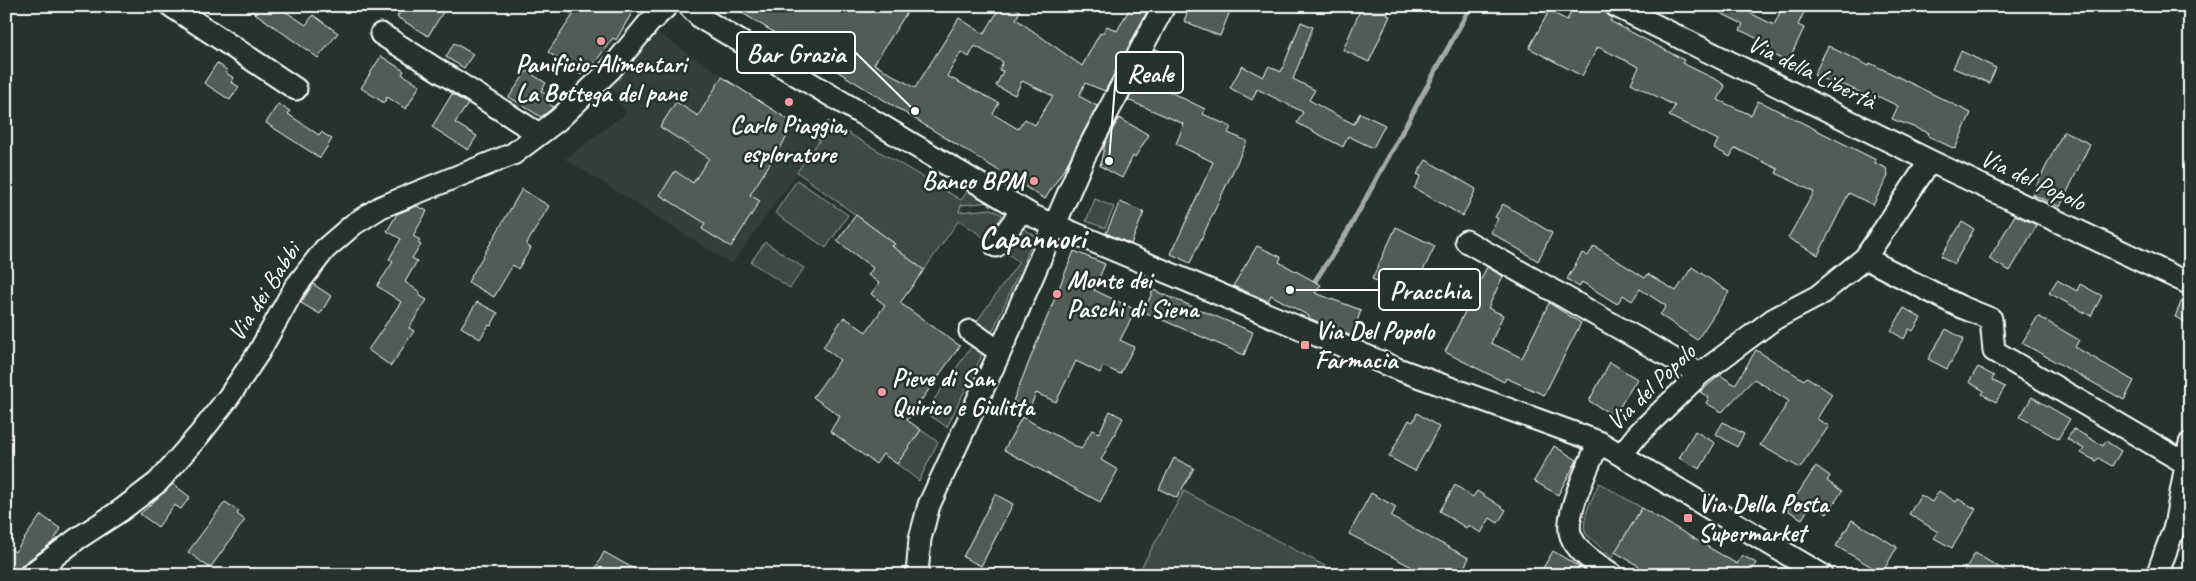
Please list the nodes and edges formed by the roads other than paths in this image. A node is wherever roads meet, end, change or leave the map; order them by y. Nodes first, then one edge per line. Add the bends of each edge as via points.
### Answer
1 (171, 6) edge
2 (667, 6) edge
3 (688, 6) edge
4 (1164, 6) edge
5 (1616, 6) edge
6 (381, 34) dead end
7 (296, 89) dead end
8 (539, 134) junction
9 (1930, 161) junction
10 (1022, 210) junction
11 (1053, 226) junction
12 (1466, 241) dead end
13 (996, 246) dead end
14 (1865, 258) junction
15 (2190, 284) edge
16 (970, 331) dead end
17 (1000, 352) junction
18 (1700, 374) junction
19 (1599, 442) junction
20 (2190, 443) edge
21 (1622, 454) junction
22 (2185, 463) junction
23 (30, 575) edge
24 (917, 575) edge
25 (1612, 575) edge
26 (1822, 575) edge
27 (2157, 575) edge

1 - 7 street
2 - 8 street, Via dei Babbi via 610,70
3 - 10 street, Via del Popolo via 701,18
4 - 11 street via 1092,142
5 - 9 street, Via della Libertà
6 - 8 street
8 - 23 street, Via dei Babbi via 513,154 381,207 354,224 325,249 294,289 259,352 228,398 158,482
9 - 14 street, Via del Popolo
9 - 15 street, Via del Popolo
10 - 11 street, Via del Popolo
10 - 13 street
11 - 17 street
11 - 19 street, Via del Popolo via 1395,368
12 - 18 street
14 - 18 street, Via del Popolo via 1818,296 1774,319
14 - 22 street via 1991,319 1994,351
16 - 17 street
17 - 24 street via 929,505 920,538
18 - 21 street, Via del Popolo via 1638,434
19 - 21 street, Via del Popolo
19 - 25 street via 1568,523 1575,543
20 - 22 street
21 - 26 street
22 - 27 street via 2175,526

